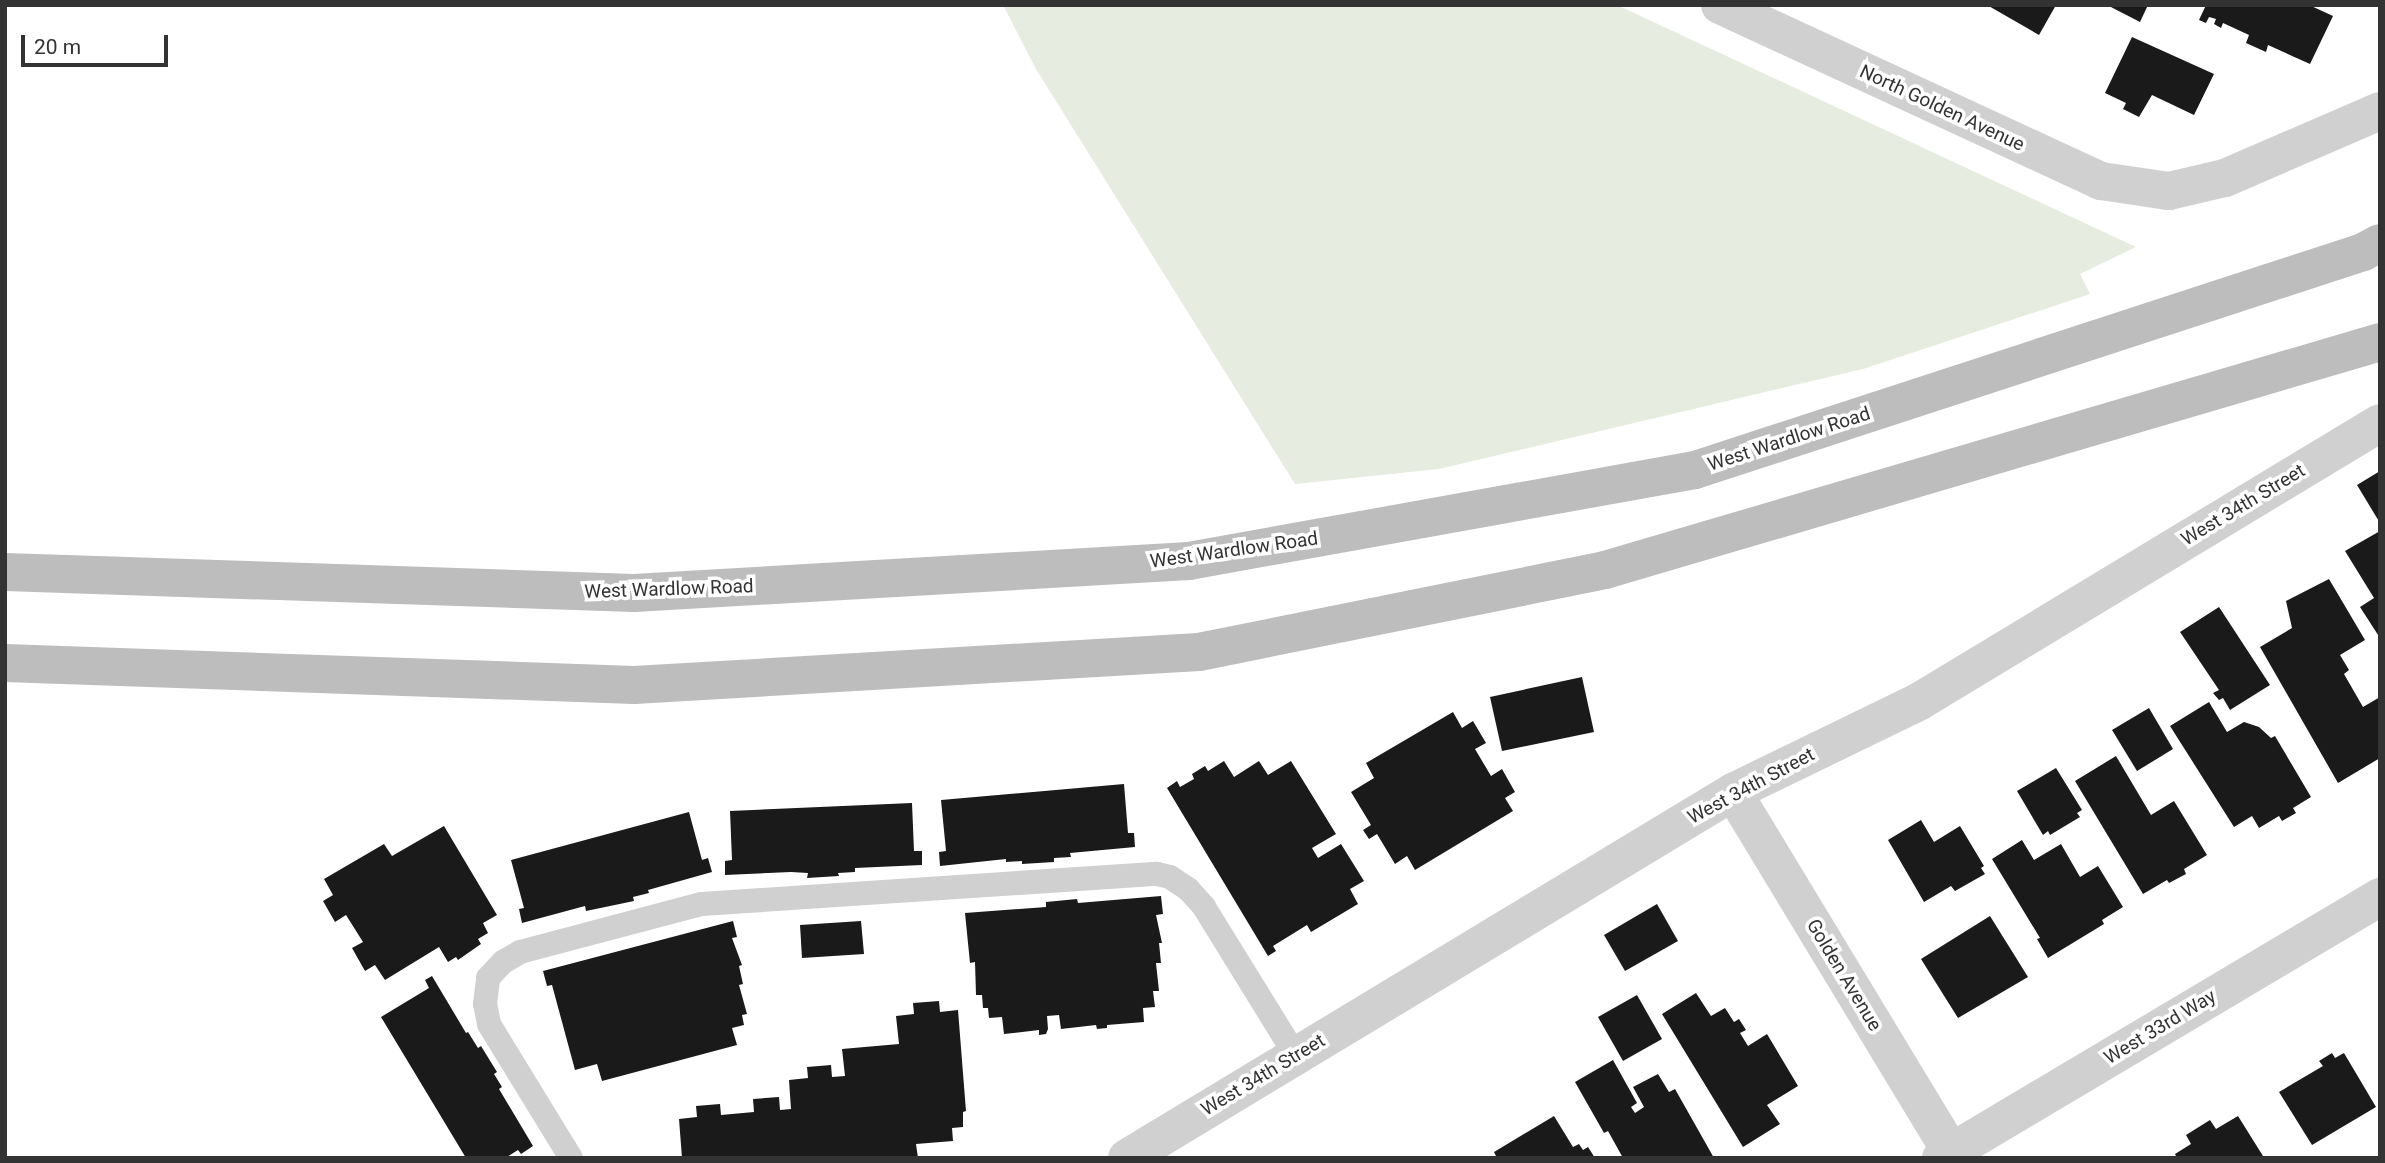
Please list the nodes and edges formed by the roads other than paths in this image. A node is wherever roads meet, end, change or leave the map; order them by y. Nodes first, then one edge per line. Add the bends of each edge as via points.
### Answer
1 (1720, 5) edge
2 (2380, 111) edge
3 (2380, 243) edge
4 (2380, 342) edge
5 (2380, 423) edge
6 (22, 572) edge
7 (20, 664) edge
8 (1732, 792) junction
9 (2380, 897) edge
10 (1296, 1056) junction
11 (1949, 1156) edge
12 (571, 1158) edge
13 (1127, 1158) edge

1 - 2 street, North Golden Avenue via 2101,181 2169,191 2225,178
3 - 6 main road, West Wardlow Road via 1695,470 1189,561 634,593
4 - 7 main road via 1605,570 1199,652 634,685
5 - 8 street, West 34th Street via 1920,701
8 - 10 street, West 34th Street
8 - 11 street, Golden Avenue
9 - 11 street, West 33rd Way
10 - 12 lane via 1204,907 1188,888 1157,874 702,904 520,952 502,962 488,978 485,1004 489,1024
10 - 13 street, West 34th Street

